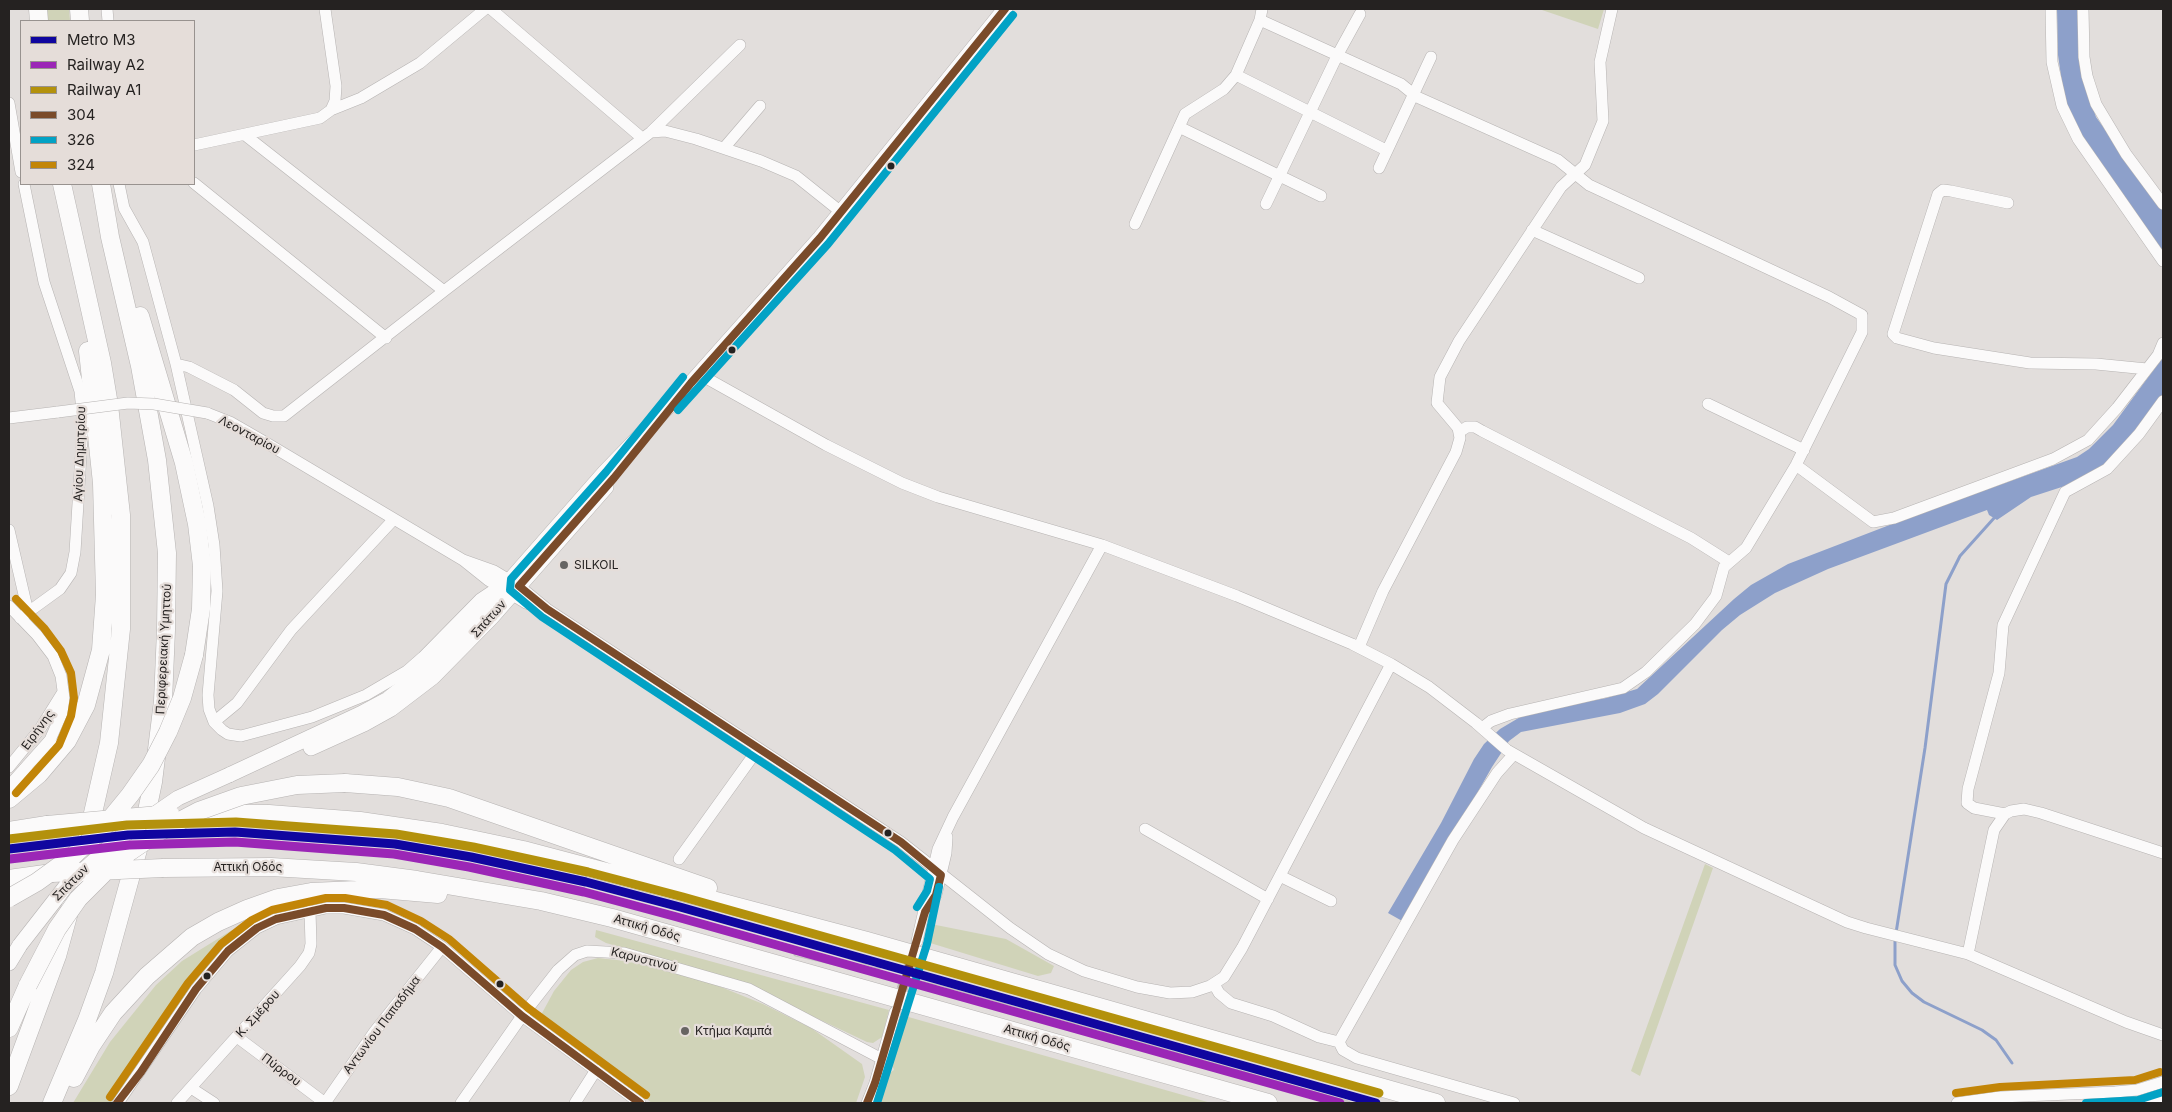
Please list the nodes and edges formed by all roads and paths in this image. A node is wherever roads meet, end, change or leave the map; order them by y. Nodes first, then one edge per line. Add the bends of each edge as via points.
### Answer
1 (325, 9) edge
2 (485, 9) edge
3 (491, 9) edge
4 (1005, 9) edge
5 (1612, 9) edge
6 (2051, 9) edge
7 (2083, 9) edge
8 (1261, 14) edge
9 (1360, 14) dead end
10 (740, 45) dead end
11 (1338, 54) junction
12 (1430, 57) dead end
13 (1236, 75) junction
14 (1413, 93) junction
15 (9, 103) edge
16 (760, 106) dead end
17 (331, 110) junction
18 (1312, 113) junction
19 (1179, 127) junction
20 (244, 135) junction
21 (646, 135) junction
22 (195, 145) edge
23 (724, 148) junction
24 (1386, 150) junction
25 (1379, 168) dead end
26 (17, 169) edge
27 (1280, 174) junction
28 (1573, 174) junction
29 (24, 185) edge
30 (62, 185) edge
31 (102, 185) edge
32 (102, 185) edge
33 (119, 185) edge
34 (195, 185) edge
35 (1321, 196) dead end
36 (2008, 203) dead end
37 (1266, 204) dead end
38 (2163, 204) edge
39 (841, 212) junction
40 (1135, 224) dead end
41 (1532, 230) junction
42 (73, 236) junction
43 (2163, 261) edge
44 (1639, 278) dead end
45 (444, 292) junction
46 (386, 338) junction
47 (2163, 343) edge
48 (176, 364) junction
49 (2147, 369) junction
50 (695, 378) junction
51 (2163, 401) edge
52 (1708, 404) dead end
53 (9, 418) edge
54 (1459, 432) junction
55 (1804, 450) junction
56 (1796, 464) junction
57 (394, 519) junction
58 (9, 530) edge
59 (1102, 545) junction
60 (1729, 562) junction
61 (511, 587) junction
62 (9, 606) edge
63 (24, 615) junction
64 (1359, 647) junction
65 (1391, 664) junction
66 (64, 691) junction
67 (214, 722) junction
68 (1485, 731) junction
69 (758, 748) junction
70 (1510, 752) junction
71 (9, 767) edge
72 (9, 786) edge
73 (9, 799) edge
74 (2005, 814) junction
75 (1145, 829) dead end
76 (9, 831) edge
77 (2163, 853) edge
78 (679, 859) dead end
79 (937, 871) junction
80 (1280, 876) junction
81 (9, 879) edge
82 (9, 898) edge
83 (1268, 899) junction
84 (1331, 901) dead end
85 (310, 911) junction
86 (651, 930) junction
87 (866, 941) junction
88 (917, 942) tunnel mouth
89 (442, 948) junction
90 (1968, 954) junction
91 (9, 963) edge
92 (1214, 984) junction
93 (894, 1012) tunnel mouth
94 (522, 1016) junction
95 (9, 1028) edge
96 (2163, 1035) edge
97 (237, 1037) junction
98 (1339, 1042) junction
99 (882, 1058) junction
100 (596, 1070) junction
101 (2163, 1082) edge
102 (9, 1086) edge
103 (191, 1088) junction
104 (2163, 1098) edge
105 (52, 1103) edge
106 (61, 1103) edge
107 (118, 1103) edge
108 (176, 1103) edge
109 (214, 1103) edge
110 (325, 1103) edge
111 (461, 1103) edge
112 (575, 1103) edge
113 (640, 1103) edge
114 (867, 1103) edge
115 (1268, 1103) edge
116 (1436, 1103) edge
117 (1514, 1103) edge
118 (1957, 1103) edge
119 (2145, 1103) edge

1 - 17 street via 336,86
2 - 17 street via 420,63 361,98
3 - 21 street
4 - 39 main road, Σπάτων
5 - 28 street via 1600,62 1603,121 1585,165
6 - 43 street via 2052,62 2062,106 2078,139
7 - 38 street via 2084,56 2090,90 2112,133
8 - 11 street
8 - 13 street
9 - 11 street
10 - 21 street
11 - 14 street
11 - 18 street
12 - 14 street
13 - 18 street
13 - 19 street via 1224,89 1185,114
14 - 24 street
14 - 28 street via 1417,98 1558,160
15 - 26 street
16 - 23 street
17 - 20 street via 320,118
18 - 24 street
18 - 27 street
19 - 27 street
19 - 40 street
20 - 22 street
20 - 45 street
21 - 23 street via 665,131
21 - 45 street
23 - 39 street via 796,176
24 - 25 street
27 - 35 street
27 - 37 street
28 - 41 street
28 - 55 street via 1589,185 1862,315 1862,332
29 - 63 street, Αγίου Δημητρίου via 42,272 78,382 83,417 71,573 60,589
30 - 42 highway
31 - 82 highway, bridge via 184,463 202,566 201,609 194,655 182,698 151,765 103,828 73,856
32 - 105 highway, Περιφερειακή Υμηττού via 157,460 167,553 166,630 162,701 142,834 104,973
33 - 48 street via 124,208 143,242
34 - 46 street
36 - 49 street via 1951,190 1938,194 1893,334 1934,348 2030,363
39 - 50 main road, Σπάτων
41 - 44 street
41 - 54 street via 1440,377 1437,403
42 - 73 highway via 102,483 103,641 93,685 70,736 39,774
42 - 102 highway via 102,362 113,432 122,541 120,652 109,743 77,883 57,956
45 - 46 street
46 - 48 street via 291,412 280,417 263,413 234,390
47 - 49 street
48 - 67 street via 214,545 216,631 208,695
49 - 56 street via 2098,431 2076,447 2053,459 1894,518 1873,522
50 - 59 street via 902,483 938,497
50 - 61 main road, Σπάτων via 614,478
51 - 74 street via 2107,469 2065,492 2003,625 1999,673 1967,803 1974,808
52 - 55 street
53 - 57 street, Λεονταρίου, bridge via 145,404 207,413 230,422
54 - 60 street via 1474,427 1691,538
54 - 64 street via 1456,452 1384,591
55 - 56 street
56 - 60 street via 1746,548
57 - 61 street, Λεονταρίου
57 - 67 street via 291,630 236,703
58 - 63 street
59 - 64 street
59 - 79 street via 960,802
60 - 68 street via 1724,567 1716,596 1707,609 1658,661 1633,682 1612,692 1510,714 1491,721
61 - 67 street via 492,591 480,599 407,671 366,695 312,716 241,736 228,734
61 - 69 street, Λεονταρίου
61 - 91 main road, Σπάτων, bridge via 426,669 388,699 178,798 117,840 66,886
62 - 63 street
63 - 66 street via 53,656
64 - 65 street
65 - 68 street via 1429,687
65 - 80 street
66 - 71 street, Ειρήνης via 40,729
66 - 72 street via 62,712 53,734 38,756
68 - 70 street
69 - 78 street
69 - 79 street, Λεονταρίου via 901,842
70 - 90 street via 1649,830 1847,922
70 - 98 street via 1453,840
74 - 77 street via 2024,809 2041,813
74 - 90 street via 1994,830
75 - 83 street
76 - 87 highway, bridge via 88,820 170,814 318,817 442,833 555,858
79 - 88 street via 936,895 925,912
79 - 92 street, Λεονταρίου via 1048,954 1084,971 1170,993 1192,992
80 - 83 street
80 - 84 street
81 - 86 highway, Αττική Οδός, bridge via 52,873 163,868 271,866 356,872 541,900
83 - 92 street via 1224,977
85 - 89 street via 344,908 384,915 415,929
85 - 97 street, Κ. Σμέρου via 309,953
85 - 107 street via 264,925 228,950 196,989
86 - 106 highway via 424,892 347,889 278,898 218,922 166,958 113,1013 91,1046
86 - 115 highway, Αττική Οδός
87 - 95 highway, bridge via 449,798 398,787 345,783 297,785 241,796 199,811 156,833 116,861 78,899 57,929
87 - 116 highway
89 - 94 street
89 - 110 street, Αντωνίου Παπαδήμα via 375,1031
90 - 96 street
92 - 98 street via 1231,1003
93 - 99 street
94 - 99 street, Καρυστινού via 568,960 587,951 610,951 749,989
94 - 100 street
94 - 111 street, Καρυστινού
97 - 103 street, Κ. Σμέρου
97 - 110 street, Πύρρου
98 - 117 street via 1343,1050 1357,1058
99 - 114 street
100 - 112 street
100 - 113 street
101 - 118 street via 2122,1091 2000,1097
103 - 108 street, Κ. Σμέρου
103 - 109 street
104 - 119 street

